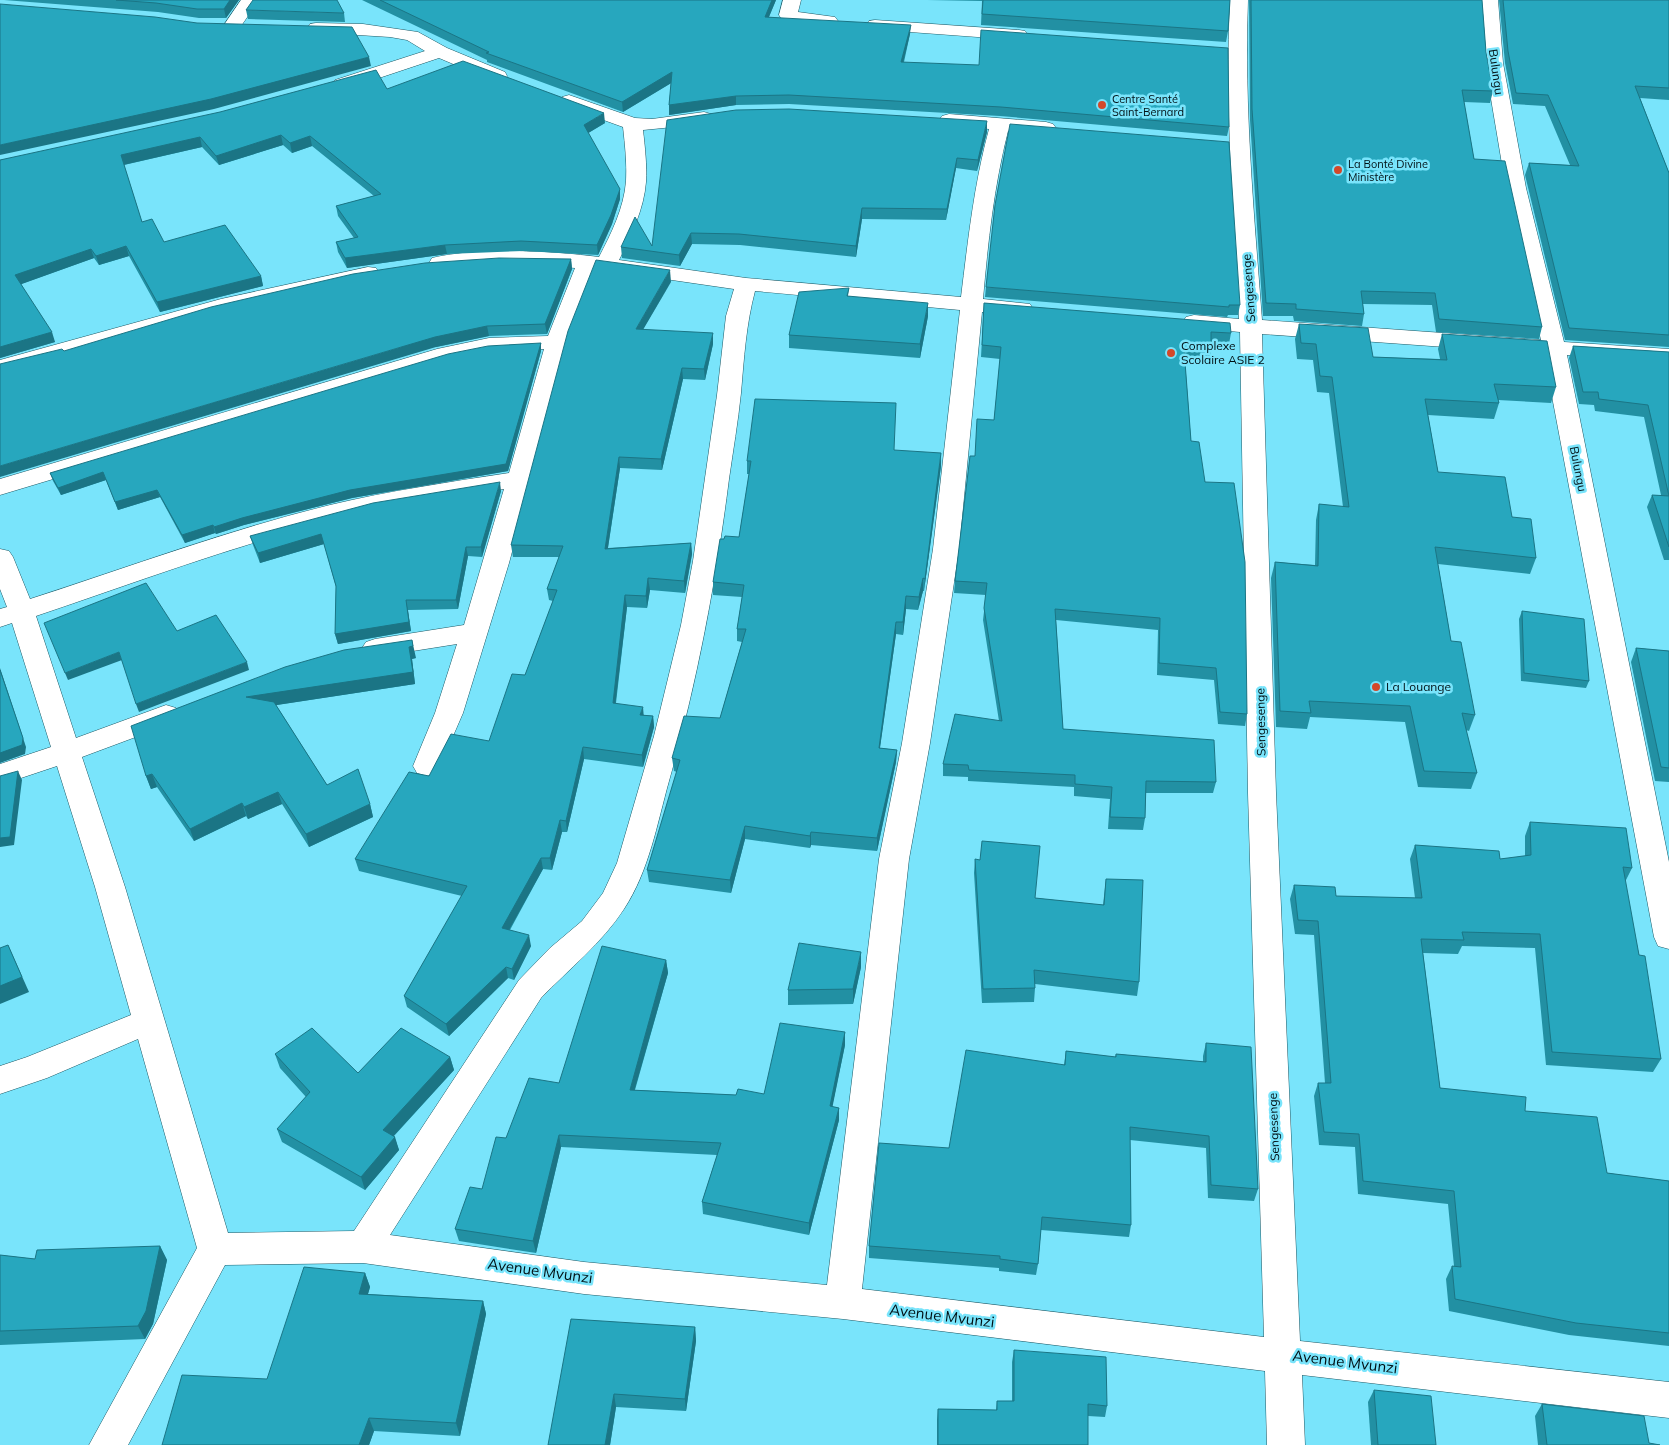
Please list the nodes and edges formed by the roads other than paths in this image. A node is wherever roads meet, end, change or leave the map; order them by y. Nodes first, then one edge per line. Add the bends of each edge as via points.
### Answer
1 (250, 0) edge
2 (792, 0) edge
3 (1238, 0) edge
4 (1489, 0) edge
5 (842, 22) edge
6 (862, 24) edge
7 (233, 26) edge
8 (297, 28) edge
9 (1036, 36) edge
10 (440, 52) junction
11 (516, 82) edge
12 (321, 90) edge
13 (551, 95) edge
14 (726, 114) edge
15 (926, 118) edge
16 (633, 124) junction
17 (1000, 124) junction
18 (1060, 129) edge
19 (597, 263) junction
20 (417, 266) edge
21 (390, 269) edge
22 (746, 284) junction
23 (971, 305) junction
24 (1039, 310) edge
25 (1174, 320) edge
26 (1251, 326) junction
27 (557, 342) junction
28 (1554, 348) junction
29 (1669, 356) edge
30 (0, 367) edge
31 (519, 479) junction
32 (0, 487) edge
33 (0, 557) edge
34 (10, 614) edge
35 (474, 632) junction
36 (347, 652) edge
37 (191, 706) edge
38 (67, 752) junction
39 (427, 766) dead end
40 (0, 775) edge
41 (1669, 937) edge
42 (149, 1022) junction
43 (0, 1080) edge
44 (363, 1247) junction
45 (215, 1249) junction
46 (843, 1303) junction
47 (1282, 1355) junction
48 (1669, 1400) edge
49 (108, 1445) edge
50 (1286, 1445) edge

1 - 7 street
2 - 5 street via 788,14 793,19
3 - 26 street, Sengesenge via 1227,50 1231,144
4 - 28 street, Bulungu via 1494,63 1516,188
6 - 9 street
8 - 10 street via 390,32 412,36
10 - 11 street
10 - 12 street
13 - 16 street
14 - 16 street via 652,125
15 - 17 street
16 - 19 street via 636,181 633,198 622,234
17 - 18 street
17 - 23 street via 988,175
19 - 20 street via 482,259
19 - 22 street
19 - 27 street
21 - 30 street via 314,282 240,300
22 - 23 street
22 - 44 street via 736,316 729,395 694,625 668,736 632,863 614,900 593,929 530,989
23 - 24 street
23 - 46 street via 946,549 916,743 894,859
25 - 26 street
26 - 28 street
26 - 47 street, Sengesenge via 1262,793
27 - 31 street
27 - 32 street via 489,345 445,354
28 - 29 street
28 - 41 street, Bulungu
31 - 34 street via 331,513
31 - 35 street
33 - 34 street
34 - 38 street
35 - 36 street
35 - 39 street
37 - 38 street
38 - 40 street
38 - 42 street
42 - 43 street
42 - 45 street
44 - 45 street, Avenue Mvunzi
44 - 46 street, Avenue Mvunzi via 584,1278
45 - 49 street
46 - 47 street, Avenue Mvunzi
47 - 48 street, Avenue Mvunzi
47 - 50 street, Sengesenge

